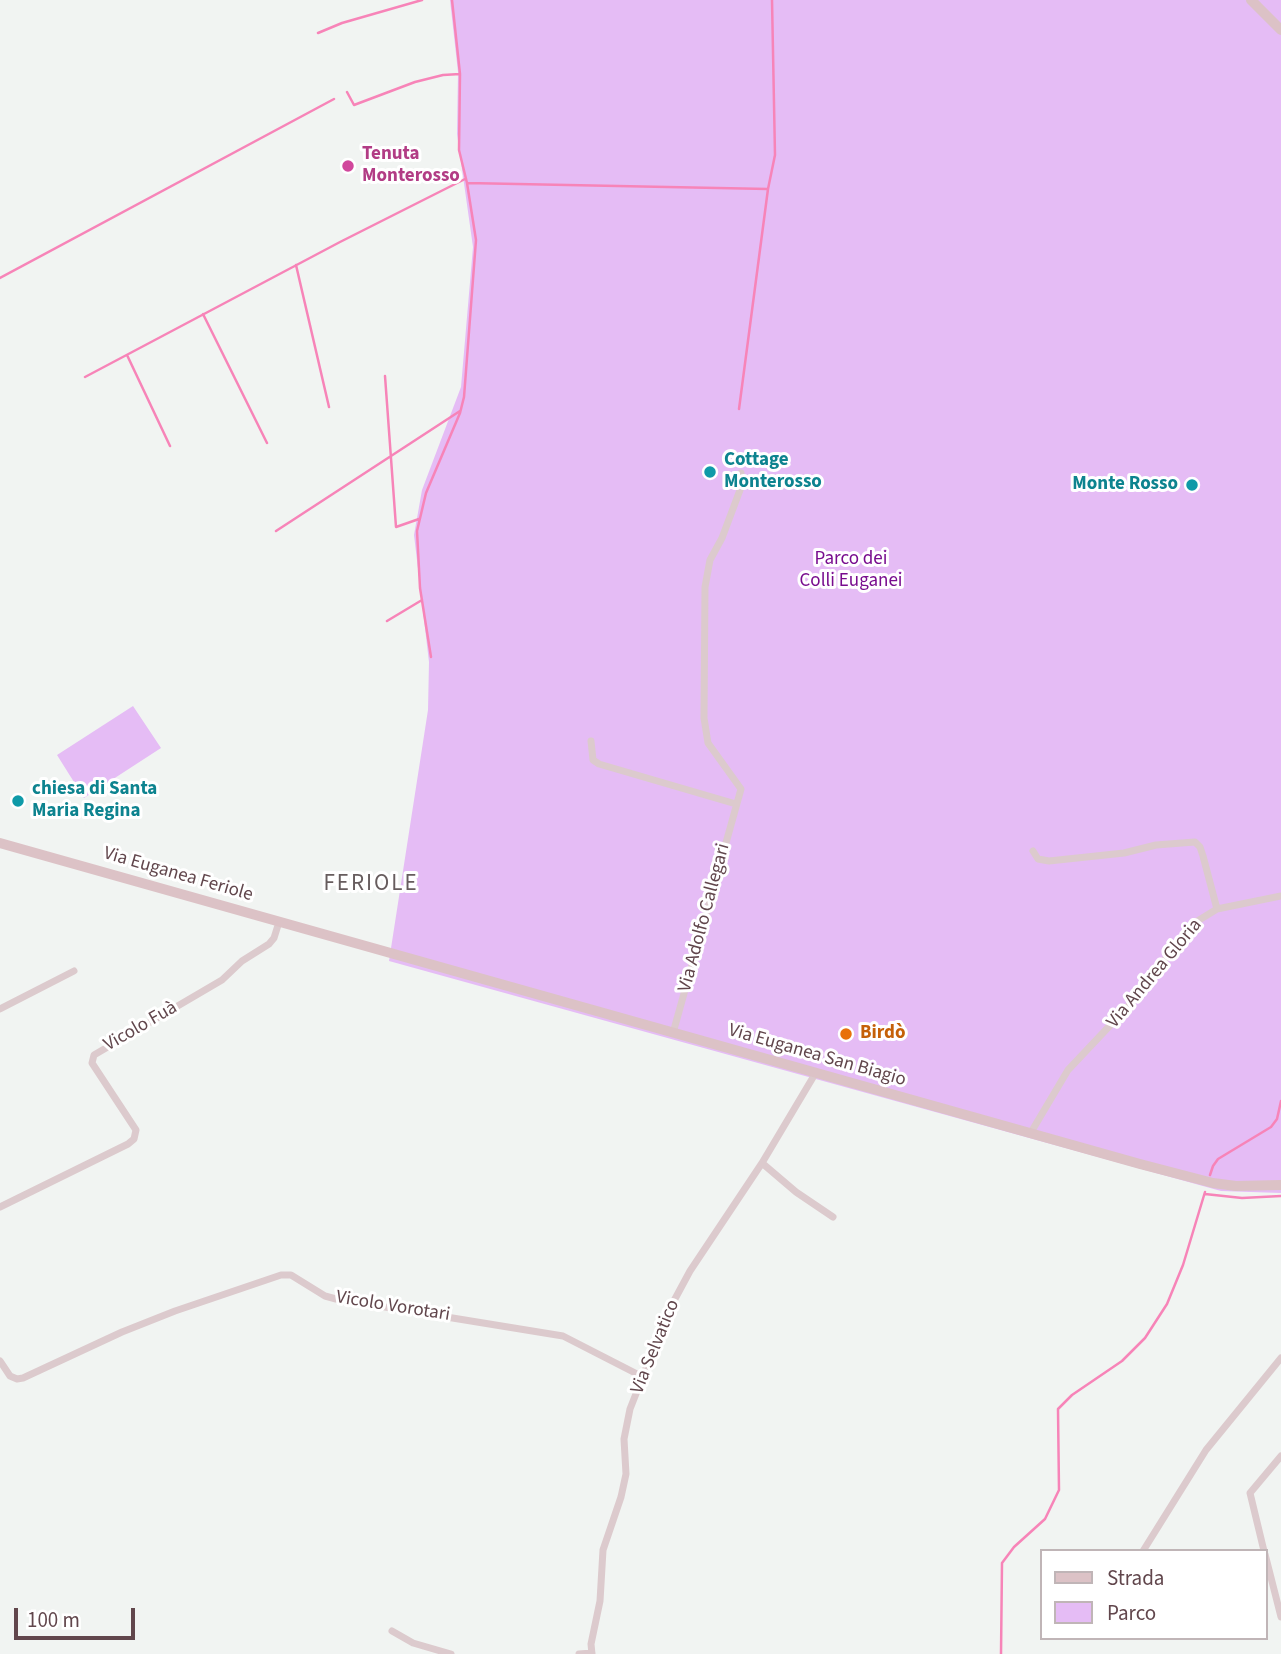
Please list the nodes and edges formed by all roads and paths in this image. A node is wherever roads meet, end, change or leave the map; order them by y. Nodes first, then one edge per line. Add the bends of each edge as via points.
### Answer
1 (1251, 0) edge
2 (1281, 30) edge
3 (741, 473) dead end
4 (592, 741) dead end
5 (736, 804) junction
6 (0, 843) edge
7 (1033, 851) dead end
8 (1281, 896) edge
9 (1217, 909) junction
10 (279, 922) junction
11 (346, 941) joint
12 (74, 971) dead end
13 (0, 1009) edge
14 (673, 1033) junction
15 (815, 1073) junction
16 (1030, 1134) junction
17 (762, 1163) junction
18 (1281, 1185) edge
19 (0, 1208) edge
20 (833, 1217) dead end
21 (1281, 1358) edge
22 (0, 1361) edge
23 (643, 1377) junction
24 (1281, 1456) edge
25 (1144, 1549) edge
26 (1264, 1549) edge
27 (1267, 1560) edge
28 (1281, 1617) edge
29 (393, 1630) dead end
30 (592, 1653) edge
31 (451, 1654) edge
32 (579, 1654) edge

1 - 2 main road
3 - 5 street, Via Adolfo Callegari via 740,490 710,560 705,587 704,718 708,743 741,789
4 - 5 street via 593,760 599,764
5 - 14 street, Via Adolfo Callegari
6 - 10 main road, Via Euganea Feriole
7 - 9 street, Via Andrea Gloria via 1038,859 1049,862 1195,842 1200,846
8 - 9 street
9 - 16 street, Via Andrea Gloria via 1191,925 1135,999 1068,1070
10 - 11 main road, Via Euganea Feriole
10 - 19 street, Vicolo Fuà via 269,944 222,980 94,1055 92,1063 136,1130 134,1139
11 - 14 main road, Via Euganea San Biagio
12 - 13 street
14 - 15 main road, Via Euganea San Biagio
15 - 16 main road, Via Euganea San Biagio
15 - 17 street, Via Selvatico
16 - 18 main road, Via Euganea San Biagio via 1213,1183
17 - 20 street
17 - 23 street, Via Selvatico via 690,1271
21 - 25 street via 1206,1450
22 - 23 street, Vicolo Vorotari via 10,1376 23,1378 122,1332 291,1275 337,1299 563,1336
23 - 30 street, Via Selvatico via 624,1439 626,1474 621,1497 603,1550
24 - 26 street via 1250,1493
27 - 28 street
29 - 31 street via 413,1643
30 - 32 street

